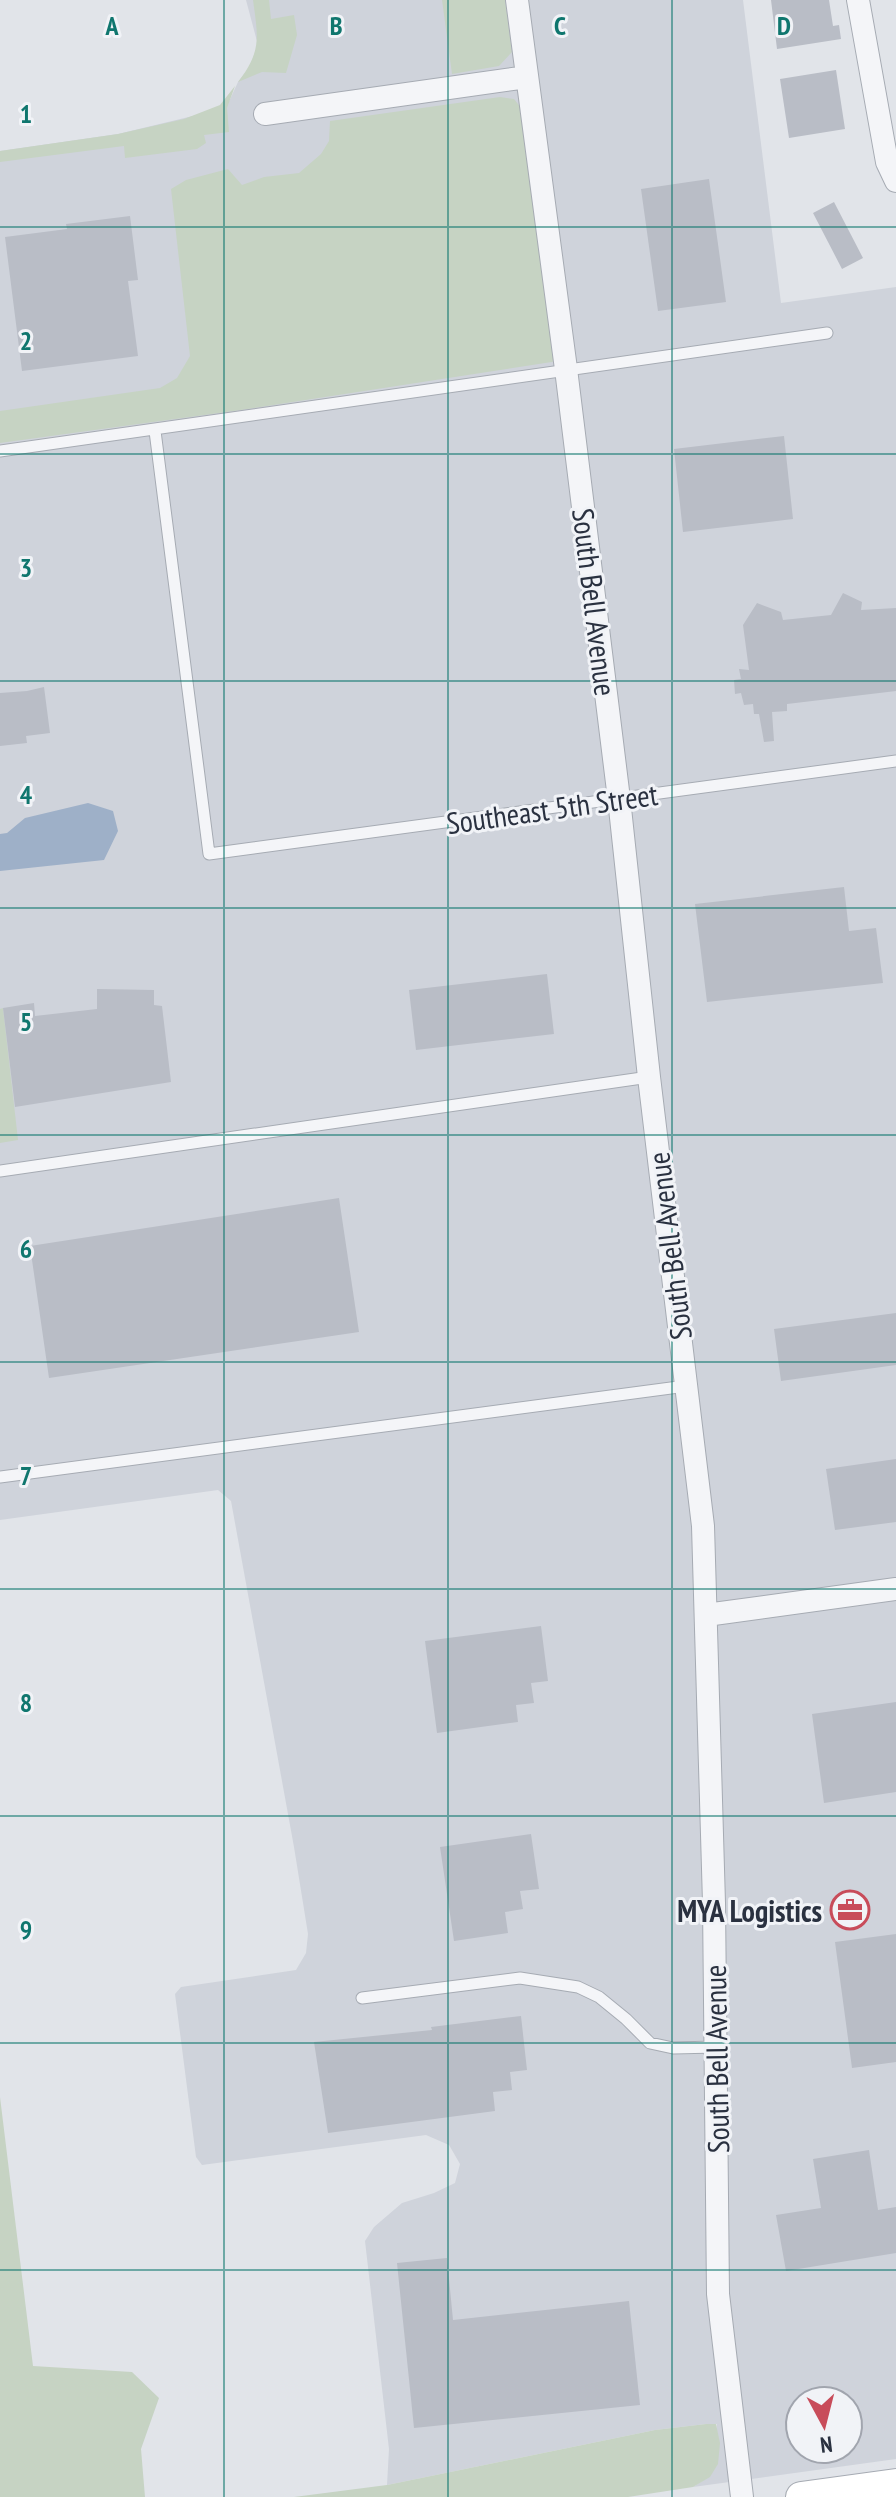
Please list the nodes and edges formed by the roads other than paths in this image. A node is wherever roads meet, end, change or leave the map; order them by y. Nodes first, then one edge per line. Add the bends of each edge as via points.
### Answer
1 (517, 0) edge
2 (858, 0) edge
3 (527, 77) junction
4 (265, 114) dead end
5 (896, 181) edge
6 (827, 333) dead end
7 (566, 369) junction
8 (155, 431) junction
9 (0, 451) edge
10 (896, 761) edge
11 (619, 799) junction
12 (649, 1077) junction
13 (0, 1171) edge
14 (686, 1386) junction
15 (0, 1477) edge
16 (896, 1589) edge
17 (706, 1615) junction
18 (362, 1998) dead end
19 (716, 2047) junction
20 (896, 2484) edge
21 (742, 2497) edge
22 (801, 2497) edge

1 - 3 street, South Bell Avenue
2 - 5 street via 887,162
3 - 4 street
3 - 7 street, South Bell Avenue
6 - 7 lane
7 - 8 lane
7 - 11 street, South Bell Avenue
8 - 9 lane
8 - 11 lane, Southeast 5th Street via 209,854
10 - 11 lane, Southeast 5th Street
11 - 12 street, South Bell Avenue
12 - 13 lane
12 - 14 street, South Bell Avenue
14 - 15 lane
14 - 17 street, South Bell Avenue via 703,1526
16 - 17 street
17 - 19 street, South Bell Avenue
18 - 19 lane via 520,1978 543,1981 599,1997 650,2043
19 - 21 street, South Bell Avenue via 718,2294
20 - 22 main road

